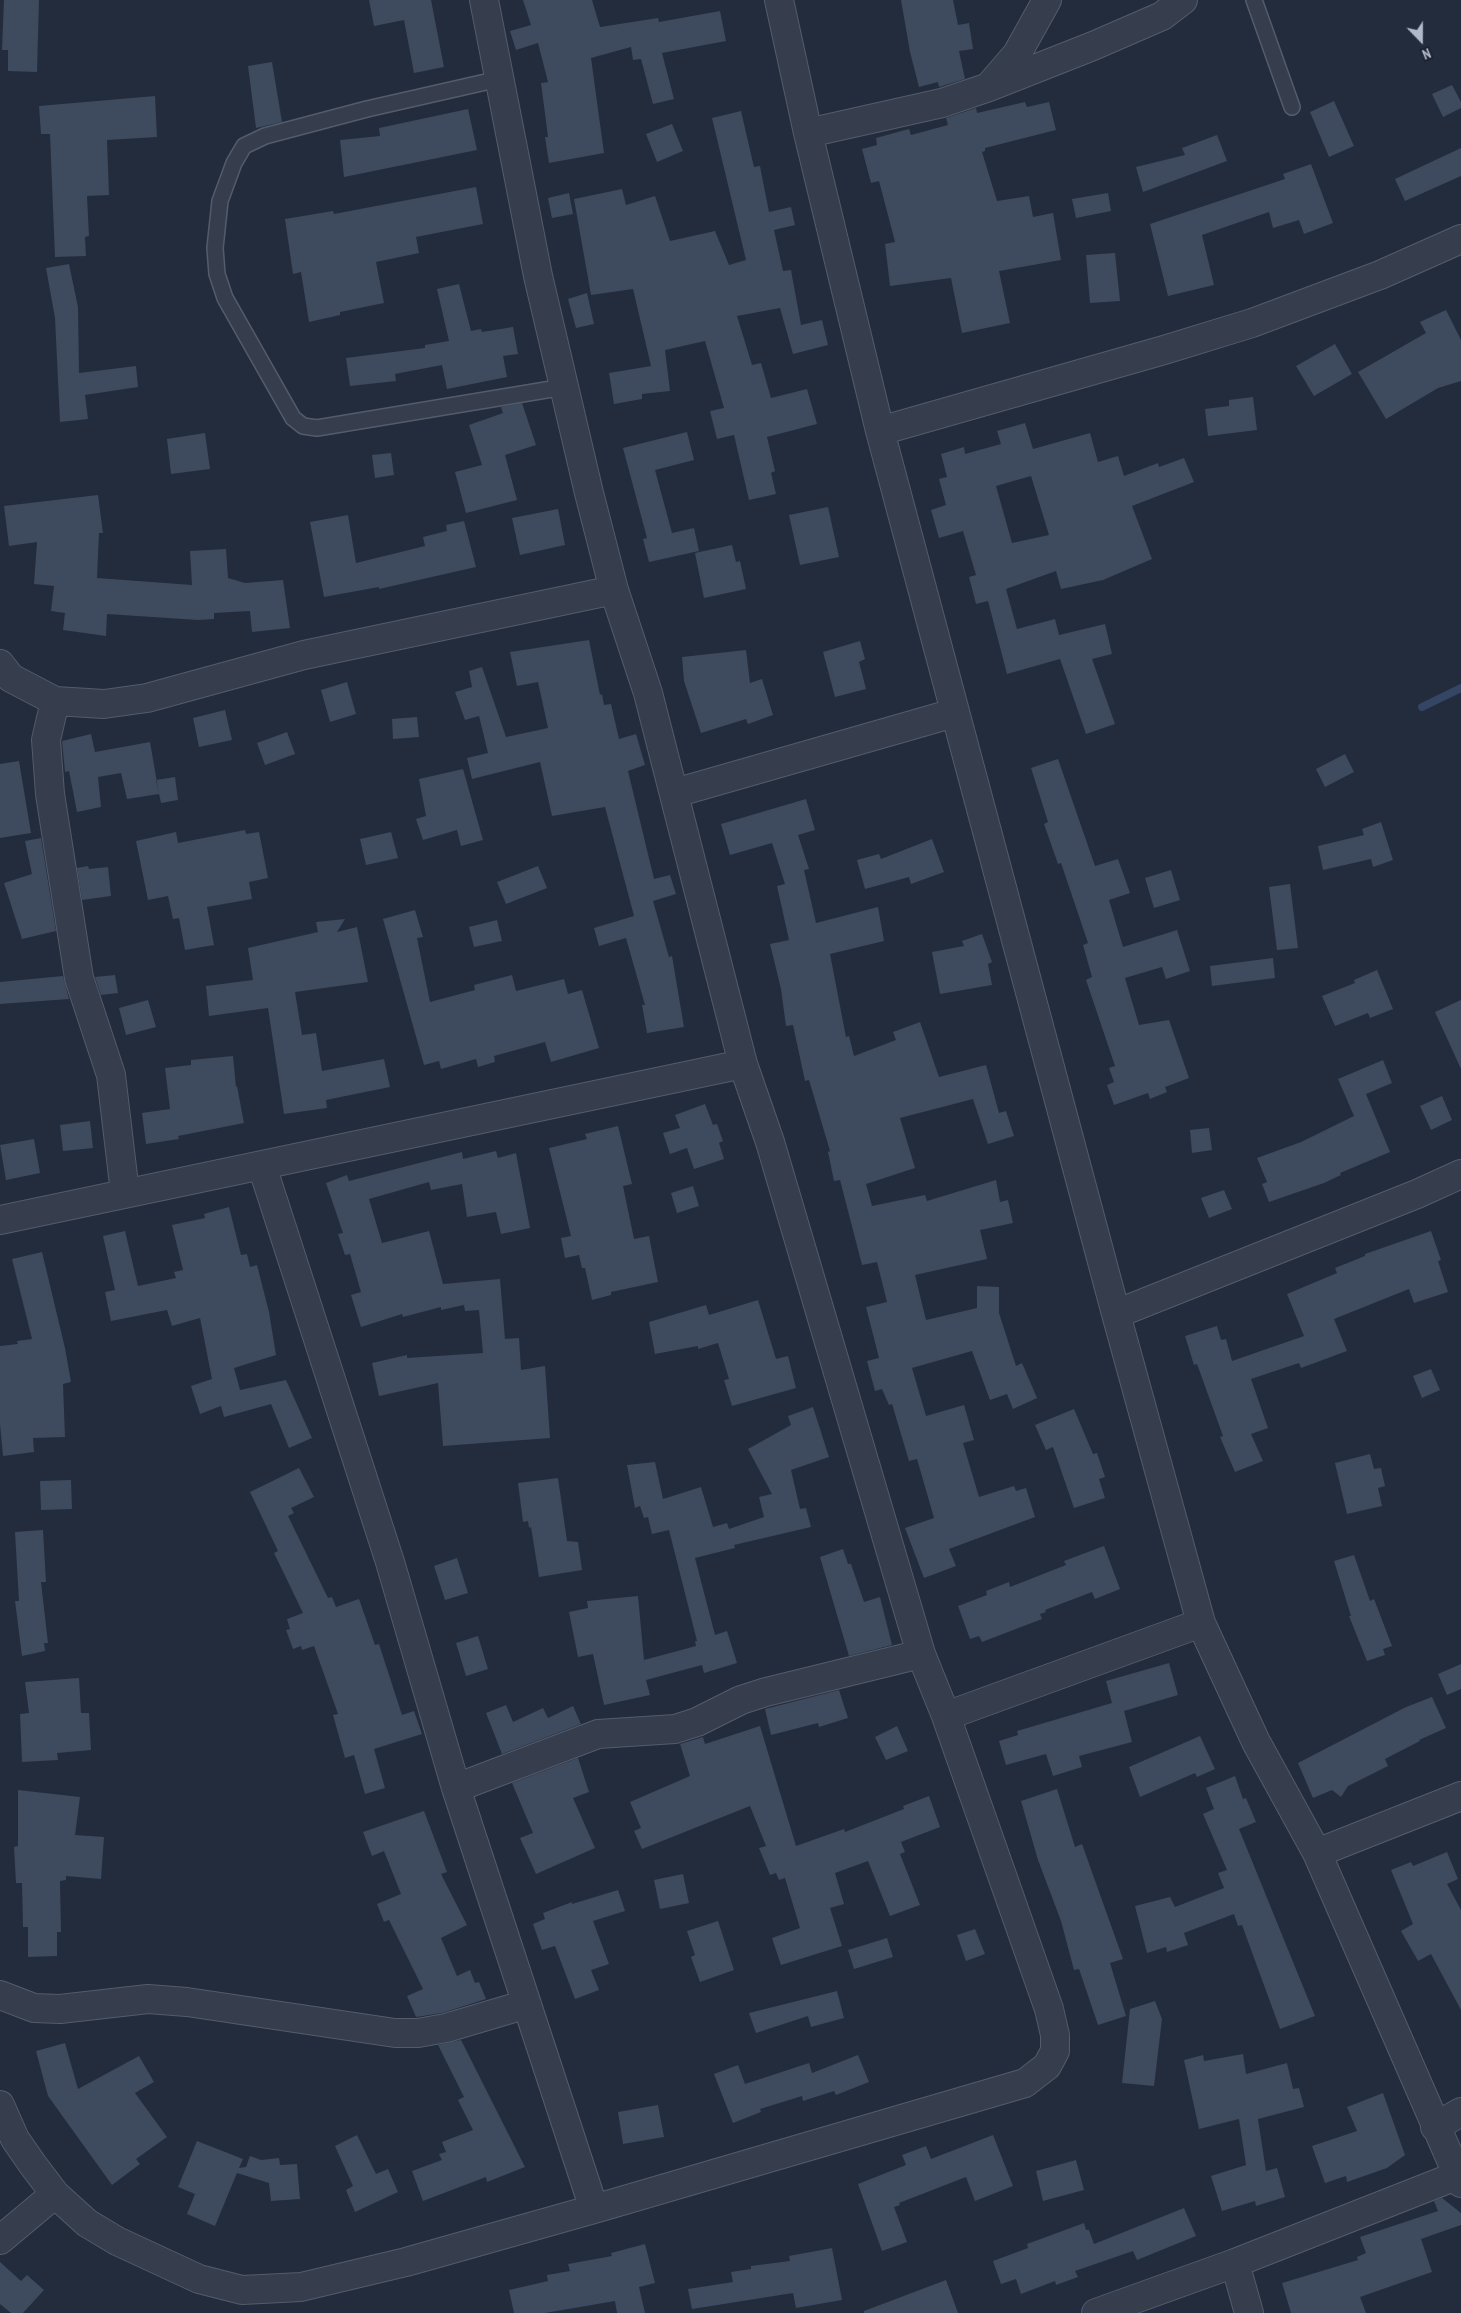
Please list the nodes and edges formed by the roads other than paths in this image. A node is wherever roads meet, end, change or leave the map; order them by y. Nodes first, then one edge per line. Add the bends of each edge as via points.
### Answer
1 (484, 0) edge
2 (779, 0) edge
3 (1047, 0) edge
4 (1183, 0) edge
5 (1254, 0) edge
6 (499, 80) junction
7 (989, 88) junction
8 (1292, 107) dead end
9 (808, 133) junction
10 (1461, 239) edge
11 (564, 387) junction
12 (880, 431) junction
13 (614, 590) junction
14 (0, 664) edge
15 (55, 701) junction
16 (954, 713) junction
17 (675, 793) junction
18 (743, 1064) junction
19 (262, 1166) junction
20 (1461, 1174) edge
21 (125, 1193) junction
22 (0, 1220) edge
23 (1116, 1314) junction
24 (1201, 1623) junction
25 (921, 1654) junction
26 (946, 1716) junction
27 (456, 1788) junction
28 (1461, 1796) edge
29 (1317, 1853) junction
30 (0, 1995) edge
31 (527, 2004) junction
32 (0, 2105) edge
33 (1461, 2112) edge
34 (1435, 2127) junction
35 (1459, 2179) edge
36 (55, 2194) junction
37 (594, 2210) junction
38 (0, 2240) edge
39 (1235, 2263) junction
40 (1096, 2313) edge
41 (1249, 2313) edge

1 - 6 street
2 - 9 street
3 - 7 street via 1018,54
4 - 7 street via 1162,16
5 - 8 lane
6 - 11 street
6 - 11 lane via 330,119 265,136 244,146 220,200 215,248 217,274 225,298 293,418 303,426 317,428
7 - 9 street via 942,103
9 - 12 street
10 - 12 street via 1252,323
11 - 13 street
12 - 16 street
13 - 15 street via 304,655 147,698 104,704
13 - 17 street via 648,693
14 - 15 street via 11,678
15 - 21 street via 46,740 54,820 79,978 111,1075
16 - 17 street
16 - 23 street
17 - 18 street
18 - 19 street
18 - 25 street via 772,1151
19 - 21 street
19 - 27 street via 390,1562
20 - 23 street
21 - 22 street
23 - 24 street
24 - 26 street
24 - 29 street via 1256,1742
25 - 26 street
25 - 27 street via 766,1692 675,1729 598,1734
26 - 37 street via 1049,2009 1055,2052 1047,2066 1025,2083
27 - 31 street
28 - 29 street
29 - 34 street
30 - 31 street via 34,2008 60,2009 148,1999 187,2002 396,2033 446,2028
31 - 37 street
32 - 36 street via 15,2139
33 - 34 street
34 - 35 street
35 - 39 street
36 - 37 street via 87,2223 116,2240 199,2279 242,2290 301,2288
36 - 38 street
39 - 40 street
39 - 41 street

